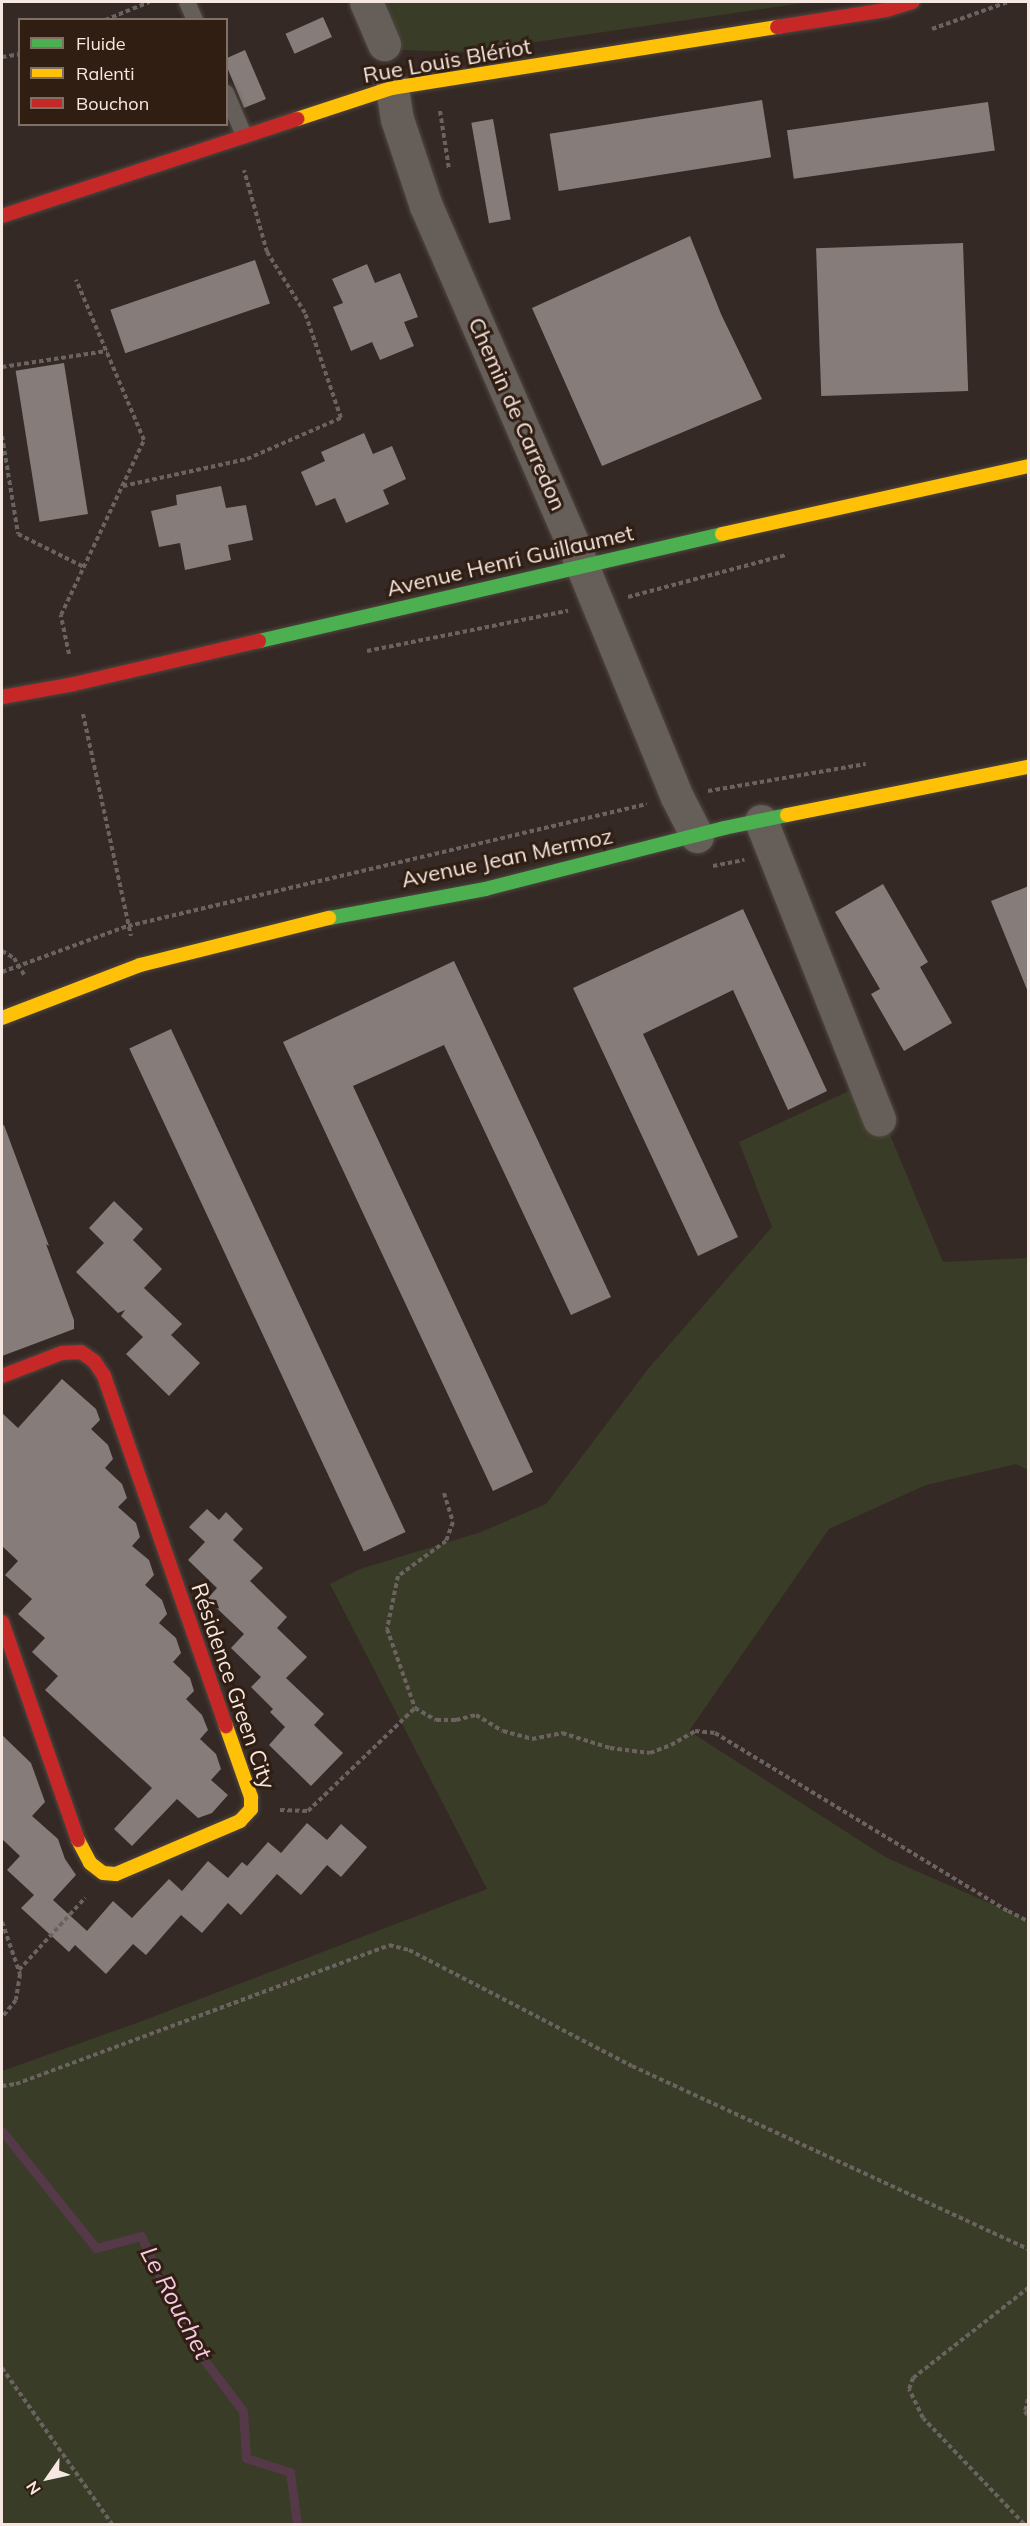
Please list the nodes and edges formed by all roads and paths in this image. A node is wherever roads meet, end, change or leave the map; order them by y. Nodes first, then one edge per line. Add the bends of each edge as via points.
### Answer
1 (149, 2) edge
2 (187, 2) edge
3 (366, 2) edge
4 (913, 2) edge
5 (1008, 2) edge
6 (110, 18) edge
7 (194, 18) edge
8 (928, 30) dead end
9 (384, 44) dead end
10 (18, 54) edge
11 (2, 57) edge
12 (228, 98) edge
13 (394, 103) junction
14 (451, 108) dead end
15 (244, 135) junction
16 (242, 165) dead end
17 (2, 216) edge
18 (76, 280) dead end
19 (107, 351) junction
20 (2, 367) edge
21 (2, 436) edge
22 (1029, 466) edge
23 (123, 486) junction
24 (84, 567) junction
25 (582, 567) junction
26 (71, 661) dead end
27 (74, 684) junction
28 (2, 698) edge
29 (868, 763) dead end
30 (1029, 767) edge
31 (677, 796) junction
32 (761, 821) junction
33 (697, 836) junction
34 (128, 926) junction
35 (140, 965) junction
36 (2, 972) edge
37 (2, 1018) edge
38 (879, 1119) dead end
39 (2, 1376) edge
40 (444, 1493) dead end
41 (2, 1622) edge
42 (415, 1708) junction
43 (251, 1809) junction
44 (103, 1873) junction
45 (1029, 1921) edge
46 (2, 1923) edge
47 (19, 1970) junction
48 (2, 2017) edge
49 (2, 2086) edge
50 (1029, 2249) edge
51 (1029, 2288) edge
52 (2, 2368) edge
53 (1029, 2399) edge
54 (1029, 2417) edge
55 (112, 2524) edge
56 (1024, 2524) edge

1 - 6 path
2 - 7 lane
3 - 9 street
4 - 13 street, Rue Louis Blériot
5 - 8 path
10 - 11 path
12 - 15 lane
13 - 14 path
13 - 15 street, Rue Louis Blériot
13 - 25 street, Chemin de Carredon via 426,206
15 - 17 street, Rue Louis Blériot
16 - 23 path via 267,252 305,313 341,418 248,459
18 - 19 path
19 - 20 path
19 - 23 path via 144,440
21 - 24 path via 18,534
22 - 25 street, Avenue Henri Guillaumet
23 - 24 path
24 - 26 path via 61,615
25 - 27 street, Avenue Henri Guillaumet
25 - 31 street, Chemin de Carredon
27 - 28 street, Avenue Henri Guillaumet
27 - 34 path
29 - 31 path
30 - 32 street, Avenue Jean Mermoz
31 - 33 street, Chemin de Carredon
31 - 34 path
32 - 33 street, Avenue Jean Mermoz
32 - 38 street
33 - 35 street, Avenue Jean Mermoz via 485,889 360,910
34 - 35 path
34 - 36 path
35 - 37 street, Avenue Jean Mermoz
39 - 43 street, Résidence Green City via 62,1353 81,1352 94,1361 104,1376 251,1797
40 - 42 path via 453,1522 446,1541 398,1576 387,1629
41 - 44 street via 81,1849
42 - 43 path via 308,1811
42 - 45 path via 436,1720 476,1715 503,1731 532,1739 562,1734 610,1748 650,1753 695,1731 715,1733
43 - 44 street, Résidence Green City via 230,1826 117,1874
44 - 47 path via 94,1888
46 - 47 path
47 - 48 path via 15,2000
49 - 50 path via 389,1945 409,1950 632,2066
51 - 56 path via 912,2378 909,2390 924,2418
52 - 55 path
53 - 54 path via 1025,2411

